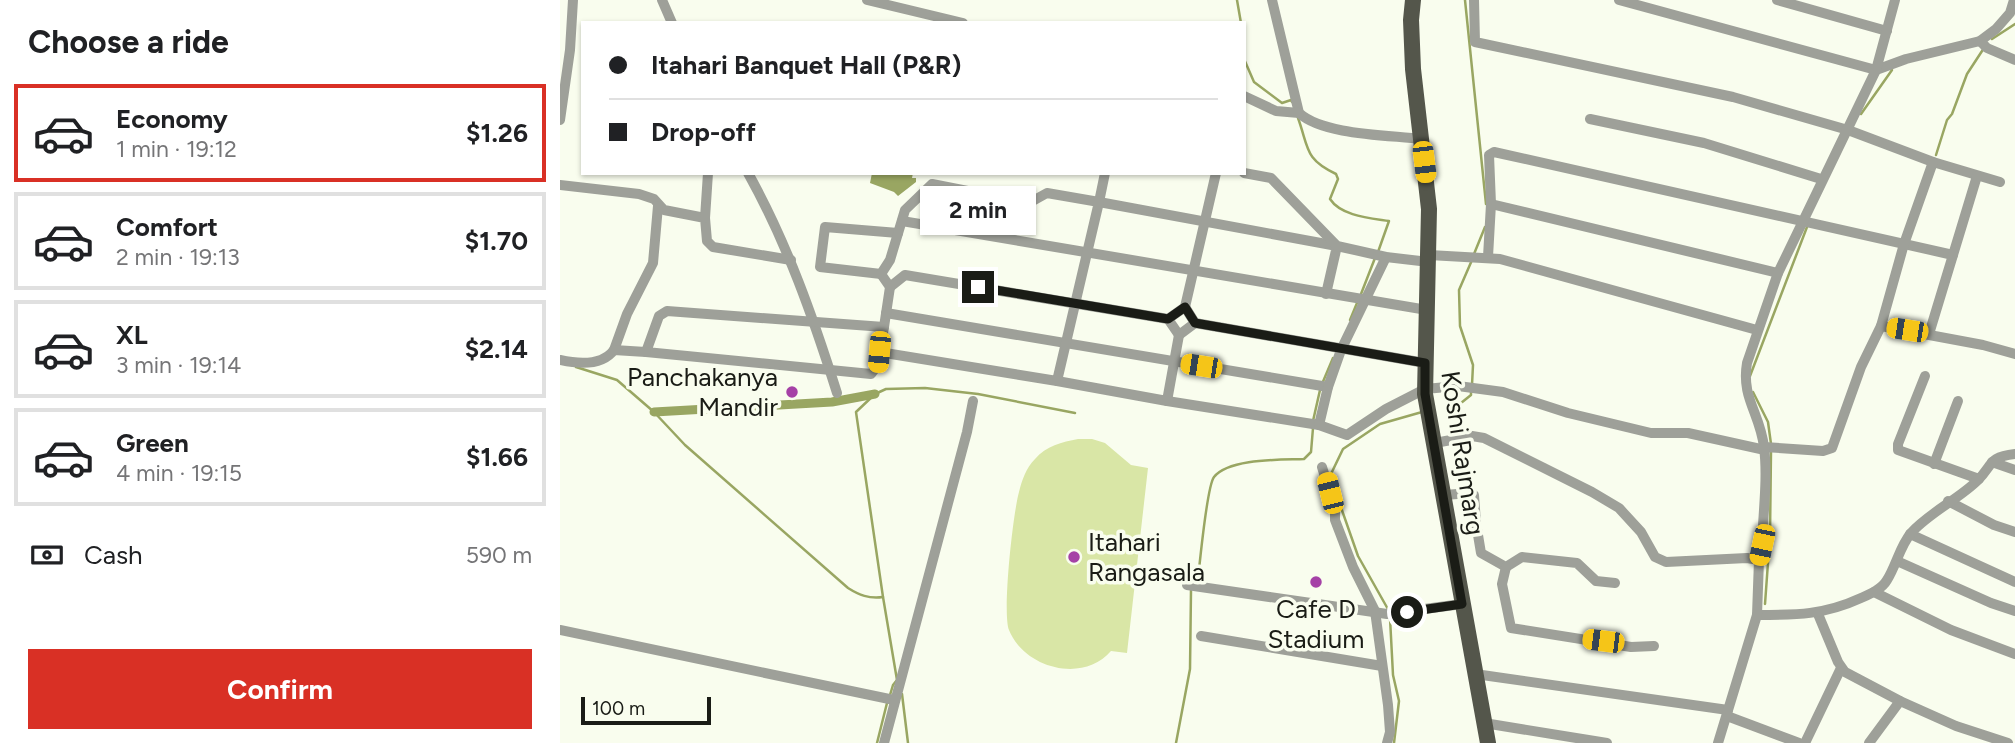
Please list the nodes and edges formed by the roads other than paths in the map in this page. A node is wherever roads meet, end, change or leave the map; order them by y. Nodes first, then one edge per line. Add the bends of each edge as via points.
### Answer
1 (573, 0) edge
2 (662, 0) edge
3 (867, 0) edge
4 (1272, 0) edge
5 (1413, 0) edge
6 (1474, 0) edge
7 (1619, 0) edge
8 (1777, 0) edge
9 (1895, 0) edge
10 (2014, 0) edge
11 (560, 11) edge
12 (573, 12) junction
13 (2012, 13) edge
14 (671, 21) edge
15 (955, 21) edge
16 (1886, 31) junction
17 (1980, 41) junction
18 (2015, 60) edge
19 (564, 64) edge
20 (1876, 70) junction
21 (1246, 97) edge
22 (1295, 112) junction
23 (1590, 119) dead end
24 (560, 120) edge
25 (1848, 130) junction
26 (1421, 139) junction
27 (1933, 162) junction
28 (1246, 173) edge
29 (708, 175) edge
30 (749, 175) edge
31 (1105, 175) edge
32 (1216, 175) edge
33 (1977, 176) junction
34 (1821, 179) junction
35 (2000, 182) dead end
36 (560, 185) edge
37 (1099, 202) junction
38 (1491, 204) junction
39 (658, 206) junction
40 (705, 218) junction
41 (902, 221) junction
42 (1802, 221) junction
43 (1205, 222) junction
44 (898, 233) junction
45 (1904, 244) junction
46 (1337, 246) junction
47 (1087, 253) junction
48 (1953, 255) junction
49 (1379, 256) junction
50 (1486, 257) junction
51 (1429, 259) junction
52 (791, 260) junction
53 (890, 260) junction
54 (1194, 271) junction
55 (1778, 273) junction
56 (881, 274) junction
57 (905, 275) junction
58 (890, 287) junction
59 (1326, 294) junction
60 (1360, 300) junction
61 (1076, 303) junction
62 (1185, 307) junction
63 (1427, 310) junction
64 (886, 313) junction
65 (1168, 319) junction
66 (812, 321) junction
67 (1195, 323) junction
68 (1881, 326) junction
69 (884, 327) junction
70 (1757, 330) junction
71 (1929, 334) junction
72 (1179, 335) junction
73 (1066, 343) junction
74 (1338, 349) junction
75 (614, 350) junction
76 (646, 352) junction
77 (879, 352) junction
78 (2015, 354) edge
79 (560, 360) edge
80 (1174, 361) junction
81 (1425, 363) junction
82 (830, 371) junction
83 (1925, 376) dead end
84 (1057, 381) junction
85 (1321, 386) junction
86 (1425, 391) junction
87 (837, 393) dead end
88 (973, 401) dead end
89 (1167, 401) junction
90 (1958, 401) dead end
91 (1316, 425) junction
92 (1435, 443) junction
93 (1764, 449) junction
94 (2015, 454) edge
95 (1992, 462) junction
96 (1934, 464) junction
97 (1322, 467) dead end
98 (2015, 470) edge
99 (1979, 479) junction
100 (1444, 495) junction
101 (1948, 501) junction
102 (2015, 532) edge
103 (1910, 534) junction
104 (1759, 560) junction
105 (1897, 561) junction
106 (1506, 567) junction
107 (2015, 582) edge
108 (1615, 583) dead end
109 (1187, 585) dead end
110 (1874, 592) junction
111 (1462, 604) junction
112 (1375, 611) junction
113 (2015, 611) edge
114 (1818, 614) junction
115 (1757, 615) junction
116 (560, 630) edge
117 (1201, 636) dead end
118 (1654, 646) dead end
119 (2015, 654) edge
120 (1381, 666) junction
121 (1840, 668) junction
122 (1475, 674) junction
123 (894, 699) junction
124 (1900, 701) junction
125 (1727, 713) junction
126 (1484, 723) junction
127 (884, 743) edge
128 (1387, 743) edge
129 (1488, 743) edge
130 (1607, 743) edge
131 (1718, 743) edge
132 (1799, 743) edge
133 (1805, 743) edge
134 (1869, 743) edge
135 (2008, 743) edge

1 - 12 street
2 - 14 street
3 - 15 street
4 - 22 street
5 - 26 main road, Koshi Rajmarg via 1413,69
6 - 25 street via 1475,42 1733,97
7 - 20 street
8 - 16 street
9 - 16 street
10 - 13 street
11 - 12 street
12 - 19 street
13 - 17 street
16 - 20 street
17 - 18 street
17 - 20 street
19 - 24 street
20 - 25 street
21 - 22 street via 1276,111
22 - 26 street via 1323,127
23 - 34 street via 1704,144
25 - 27 street
25 - 34 street
26 - 51 main road, Koshi Rajmarg
27 - 33 street
27 - 45 street
28 - 46 street via 1271,178
29 - 40 street
30 - 52 street
31 - 37 street
32 - 43 street
33 - 35 street
33 - 48 street
34 - 42 street
36 - 39 street via 639,194 654,199
37 - 41 street via 1046,193 1029,203 932,184 905,209
37 - 43 street
37 - 47 street
38 - 42 street via 1489,155 1494,152
38 - 50 street
38 - 55 street
39 - 40 street
39 - 75 street via 653,263
40 - 52 street via 707,241 713,247
41 - 44 street
41 - 47 street
42 - 45 street
42 - 55 street
43 - 46 street
43 - 54 street
44 - 53 street
44 - 56 street via 825,227 820,267
45 - 48 street
45 - 68 street
46 - 49 street
46 - 59 street
47 - 54 street
47 - 61 street
48 - 71 street
49 - 51 street
49 - 60 street
50 - 51 street
50 - 70 street
51 - 63 main road, Koshi Rajmarg
52 - 66 street
53 - 56 street
53 - 57 street
54 - 59 street
54 - 62 street
55 - 70 street
56 - 58 street
57 - 58 street
57 - 61 street
58 - 64 street
59 - 60 street
60 - 63 street
60 - 74 street
61 - 65 street
61 - 73 street
62 - 65 street
62 - 67 street
63 - 81 main road, Koshi Rajmarg
64 - 69 street
64 - 73 street
65 - 72 street
66 - 69 street
66 - 76 street via 667,310 659,316
66 - 82 street
67 - 72 street
67 - 74 street
68 - 71 street
68 - 93 street via 1832,448
69 - 77 street
70 - 93 street via 1744,377 1761,425
71 - 78 street
72 - 80 street
73 - 80 street
73 - 84 street
74 - 81 street
74 - 85 street
75 - 76 street
75 - 79 street via 600,361
76 - 82 street
77 - 82 street via 871,374
77 - 84 street
80 - 85 street
80 - 89 street
81 - 86 main road, Koshi Rajmarg
82 - 87 street
83 - 96 street via 1898,449
84 - 89 street
85 - 91 street
86 - 91 street via 1347,435
86 - 92 main road, Koshi Rajmarg
86 - 93 street via 1483,388 1651,433 1688,433
88 - 123 street
89 - 91 street
90 - 96 street
92 - 100 main road, Koshi Rajmarg
92 - 104 street via 1484,438 1592,492 1619,508 1641,532 1655,557 1666,562
93 - 104 street
94 - 95 street
95 - 98 street
95 - 99 street
96 - 99 street
97 - 112 street via 1335,520
99 - 101 street
100 - 106 street via 1474,495 1481,553
100 - 111 main road, Koshi Rajmarg
101 - 102 street
101 - 103 street
103 - 105 street
103 - 107 street
104 - 115 street
105 - 110 street via 1886,583
105 - 113 street
106 - 108 street via 1522,557 1577,563 1596,581
106 - 118 street via 1502,584 1511,628 1631,647
109 - 112 street
110 - 114 street
110 - 119 street via 1951,630
111 - 112 street
111 - 122 main road, Koshi Rajmarg
112 - 120 street
114 - 115 street
114 - 121 street
115 - 125 street
116 - 123 street
117 - 120 street
120 - 128 street via 1388,705
121 - 124 street
121 - 133 street
122 - 125 street
122 - 126 main road, Koshi Rajmarg
123 - 127 street
124 - 134 street
124 - 135 street
125 - 131 street
125 - 132 street
126 - 129 main road, Koshi Rajmarg
126 - 130 street

